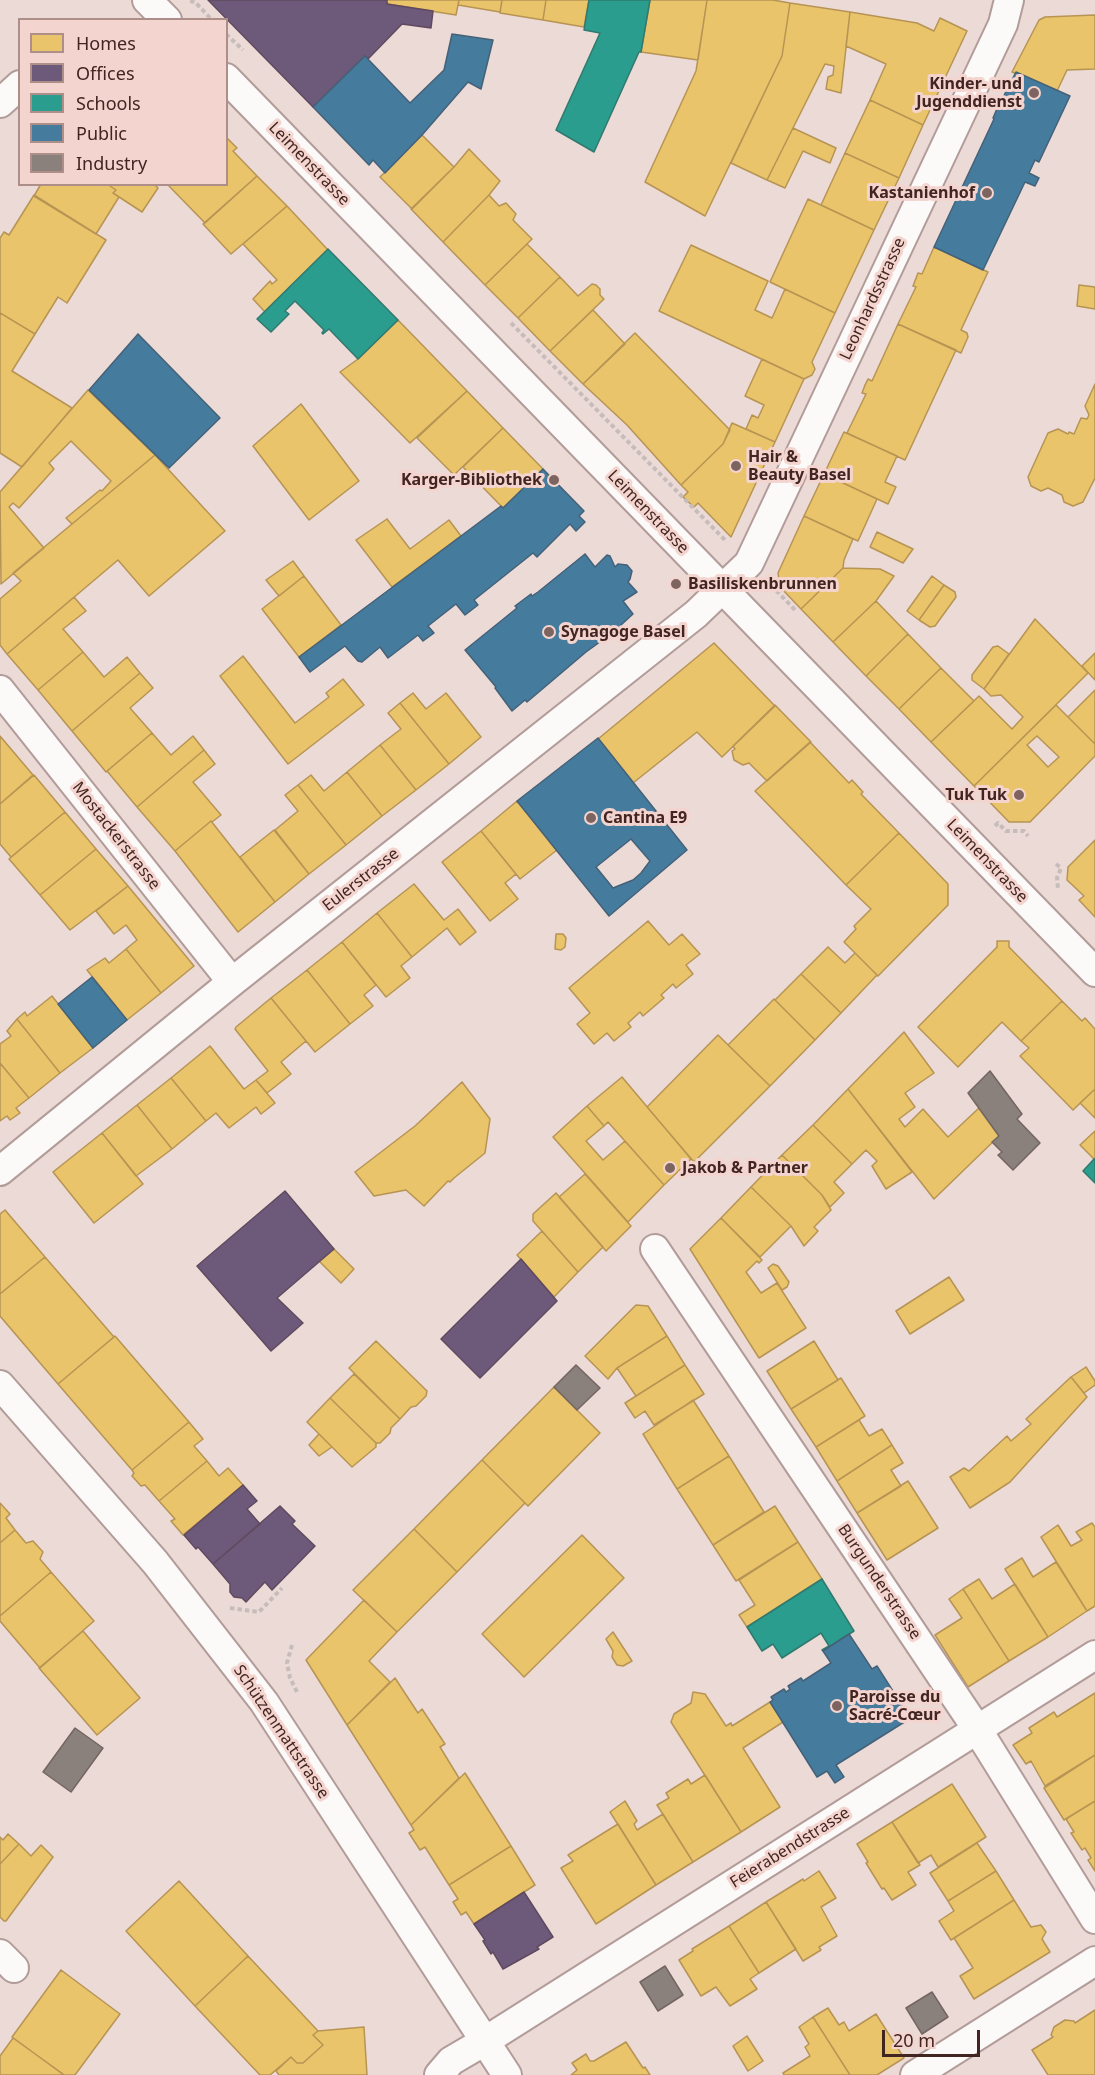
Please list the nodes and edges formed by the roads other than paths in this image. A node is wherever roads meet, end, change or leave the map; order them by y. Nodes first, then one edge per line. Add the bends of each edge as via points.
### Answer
1 (147, 0) edge
2 (1009, 0) edge
3 (165, 18) edge
4 (228, 80) edge
5 (18, 87) edge
6 (0, 103) edge
7 (723, 590) junction
8 (0, 690) edge
9 (1095, 972) edge
10 (232, 982) junction
11 (0, 1171) edge
12 (655, 1250) dead end
13 (0, 1385) edge
14 (1095, 1655) edge
15 (977, 1729) junction
16 (1095, 1919) edge
17 (1095, 1960) edge
18 (485, 2041) junction
19 (439, 2075) edge
20 (507, 2075) edge
21 (915, 2075) edge

1 - 3 street
2 - 7 street, Leonhardsstrasse via 998,34 749,563
4 - 7 street, Leimenstrasse
5 - 6 street
7 - 9 street, Leimenstrasse
7 - 10 street, Eulerstrasse
8 - 10 street, Mostackerstrasse
10 - 11 street, Eulerstrasse
12 - 15 street, Burgunderstrasse
13 - 18 street, Schützenmattstrasse via 155,1563 264,1702
14 - 15 street, Feierabendstrasse
15 - 16 street, Burgunderstrasse
15 - 18 street, Feierabendstrasse
17 - 21 street
18 - 19 street, Feierabendstrasse via 451,2061
18 - 20 street, Schützenmattstrasse

